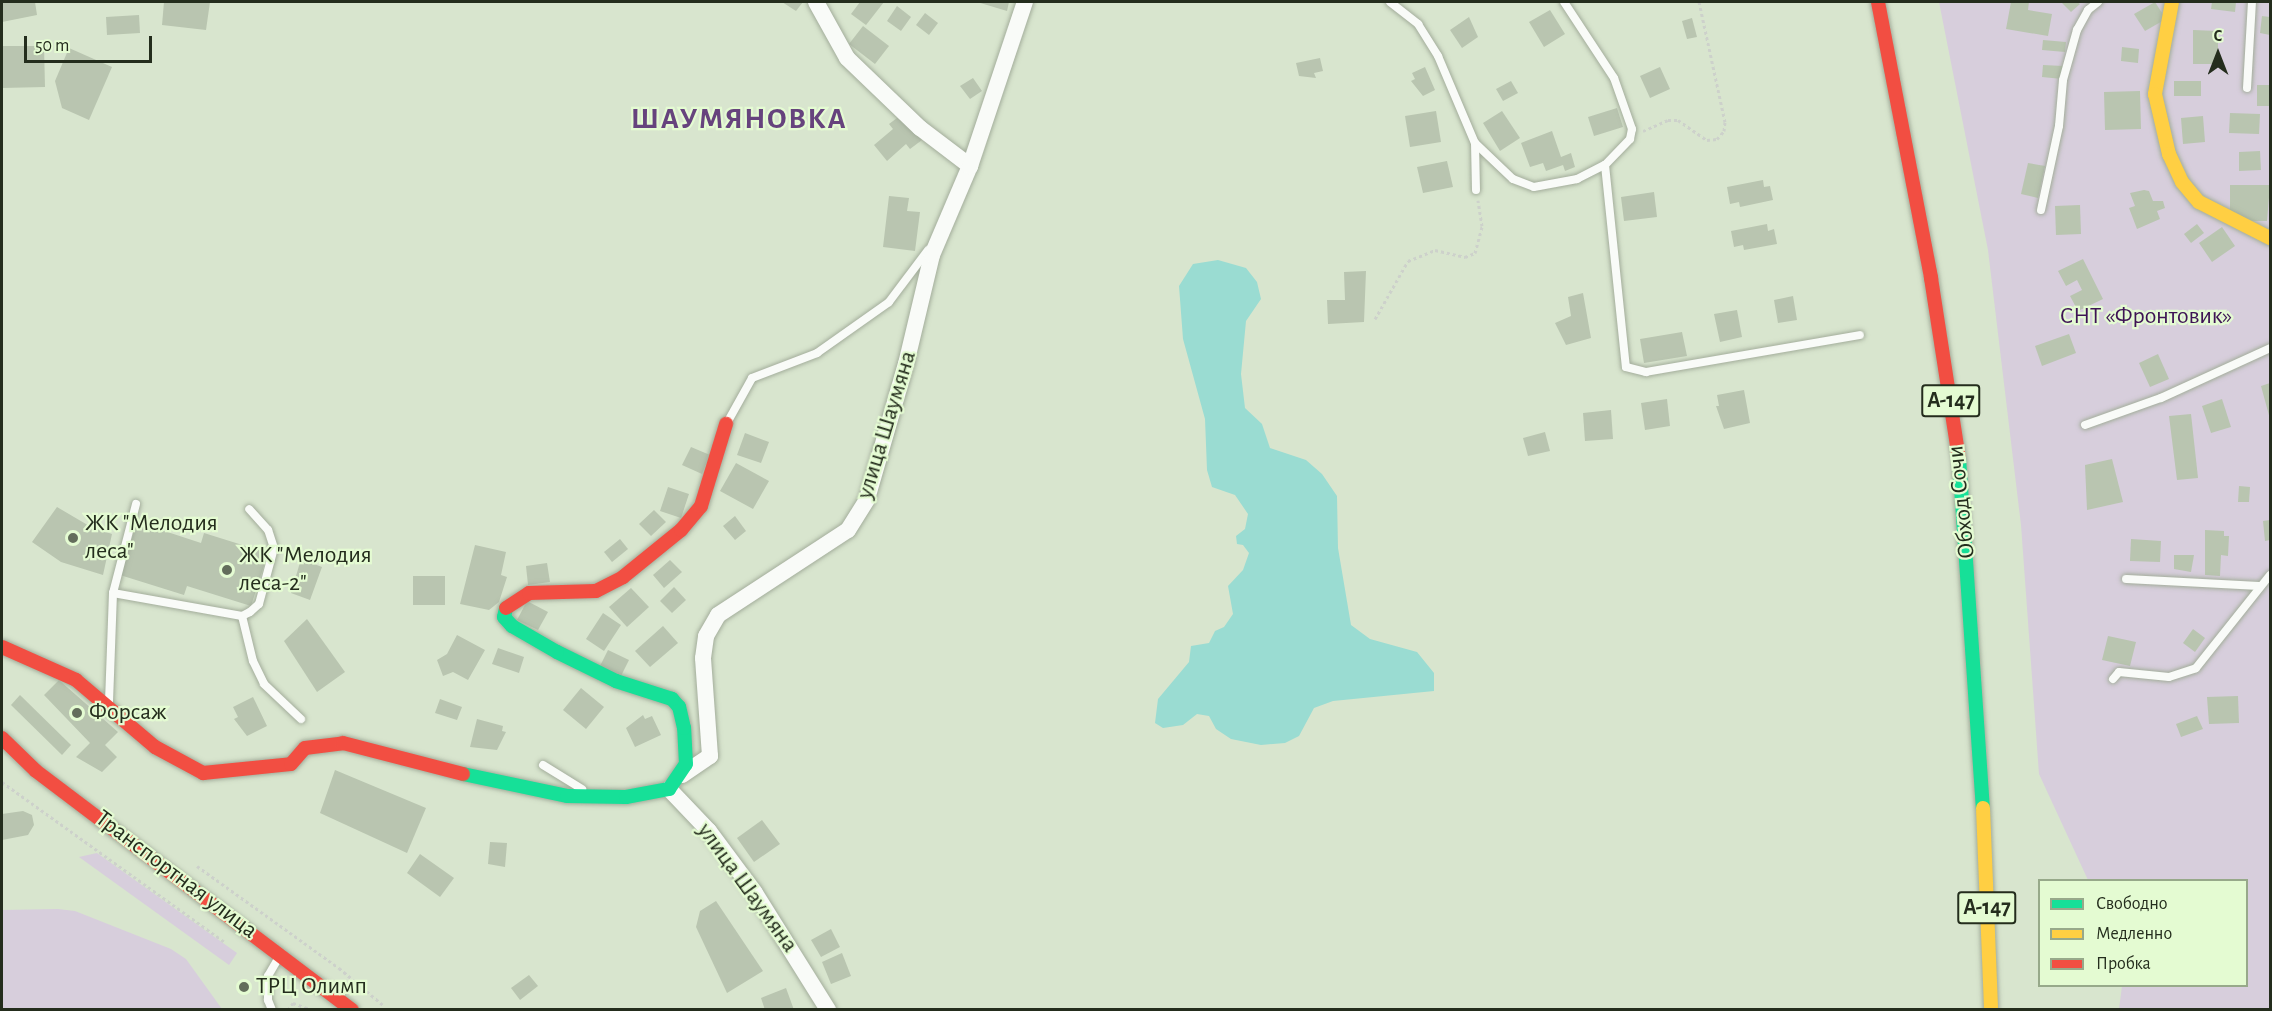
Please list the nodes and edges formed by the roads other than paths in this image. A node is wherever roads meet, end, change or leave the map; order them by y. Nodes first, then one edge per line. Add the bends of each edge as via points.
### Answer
1 (816, 2) edge
2 (1025, 2) edge
3 (1390, 2) edge
4 (1564, 2) edge
5 (1878, 2) edge
6 (2098, 2) edge
7 (2172, 2) edge
8 (2252, 2) edge
9 (2247, 88) dead end
10 (1475, 143) junction
11 (1605, 165) junction
12 (970, 166) junction
13 (1476, 190) road end
14 (2041, 210) dead end
15 (944, 221) junction
16 (2271, 238) edge
17 (1860, 335) dead end
18 (2271, 348) edge
19 (726, 424) joint
20 (2085, 425) dead end
21 (136, 504) dead end
22 (249, 509) dead end
23 (2271, 575) edge
24 (2126, 579) dead end
25 (2259, 586) junction
26 (113, 593) junction
27 (242, 616) junction
28 (2, 647) edge
29 (2113, 680) dead end
30 (109, 708) junction
31 (301, 719) dead end
32 (2, 738) edge
33 (543, 765) dead end
34 (682, 775) junction
35 (669, 789) junction
36 (598, 798) junction
37 (281, 953) junction
38 (272, 1010) edge
39 (352, 1010) edge
40 (828, 1010) edge
41 (1991, 1010) edge

1 - 12 street via 847,58 920,128
2 - 12 street, улица Шаумяна
3 - 10 lane via 1418,24 1438,56
4 - 11 lane via 1614,78 1629,114 1630,139
5 - 41 main road, Обход Сочи / А-147 via 1931,278 1960,465 1983,806
6 - 14 lane via 2088,10 2077,30 2063,80 2059,126
7 - 16 main road via 2155,94 2169,154 2182,182 2199,202 2230,221
8 - 9 lane
10 - 11 lane via 1513,179 1534,188 1576,179
10 - 13 lane
11 - 17 lane via 1626,366 1646,372
12 - 15 street, улица Шаумяна
15 - 19 lane via 922,260 889,302 817,353 752,378
15 - 34 street, улица Шаумяна via 867,499 848,530 718,615 706,636 703,658 710,756
18 - 20 lane via 2161,398
19 - 34 main road via 700,506 681,530 623,577 596,591 529,593 505,609 504,617 512,626 557,652 616,681 672,699 679,707 684,728 686,764
21 - 26 lane
22 - 27 lane via 268,530 274,548 259,604
23 - 25 lane
24 - 25 lane
25 - 29 lane via 2196,668 2169,678 2119,672
26 - 27 lane
26 - 30 lane
27 - 31 lane via 253,661 264,684
28 - 30 main road via 75,680
30 - 36 main road via 155,747 203,773 291,764 305,748 344,743 504,784
32 - 37 main road, Транспортная улица via 36,771
33 - 36 lane
34 - 35 main road, улица Шаумяна
35 - 36 main road
35 - 40 street, улица Шаумяна via 709,831 755,893
37 - 38 lane via 268,976
37 - 39 main road, Транспортная улица

